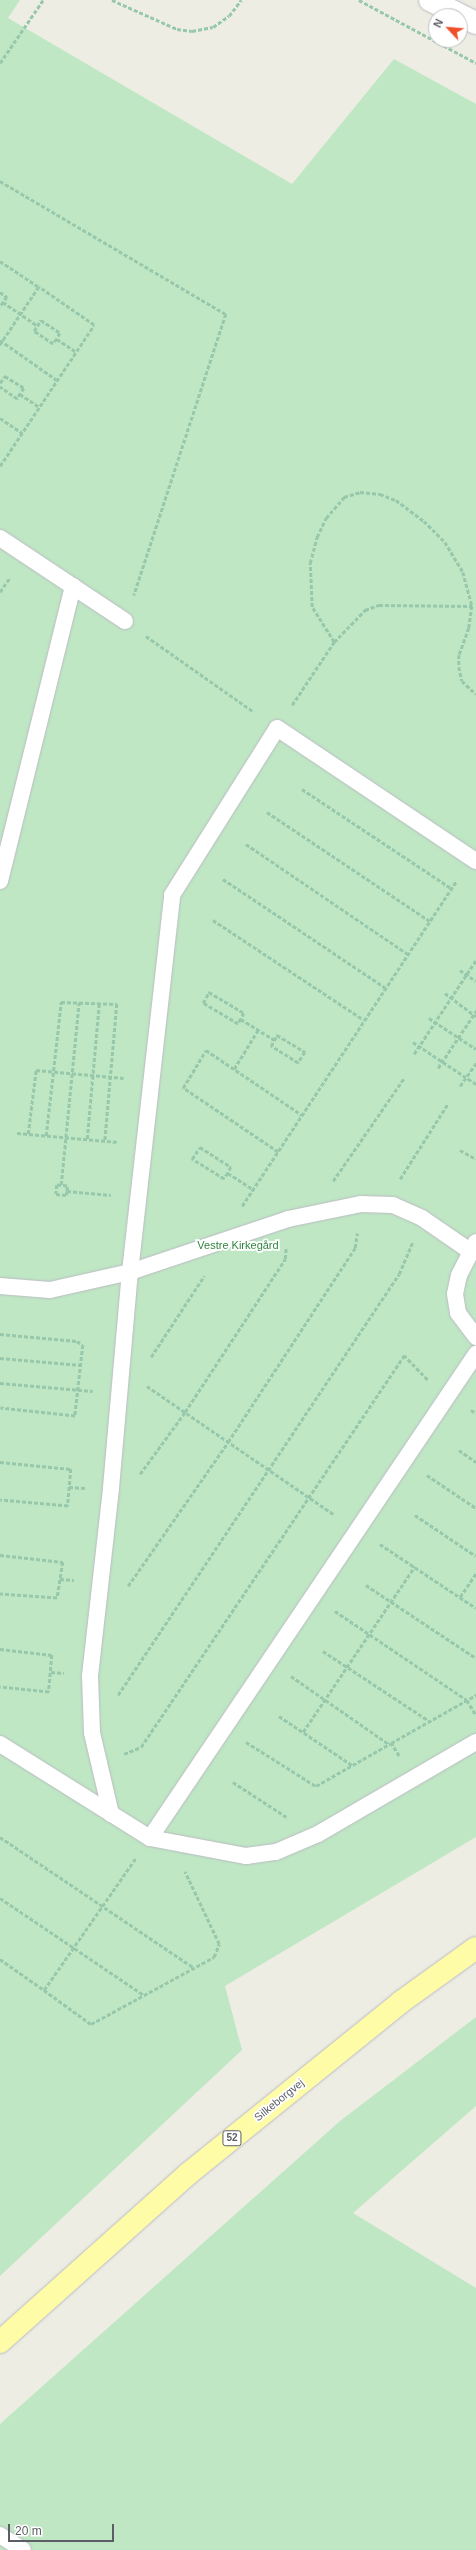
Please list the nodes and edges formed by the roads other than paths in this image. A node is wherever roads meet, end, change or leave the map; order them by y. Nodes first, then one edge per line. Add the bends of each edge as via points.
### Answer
1 (430, 0) edge
2 (476, 23) edge
3 (0, 538) edge
4 (73, 586) junction
5 (125, 621) road end
6 (474, 860) edge
7 (0, 881) edge
8 (473, 1246) edge
9 (130, 1272) junction
10 (0, 1286) edge
11 (476, 1337) edge
12 (476, 1354) edge
13 (476, 1742) edge
14 (0, 1744) edge
15 (111, 1814) junction
16 (150, 1838) junction
17 (476, 1948) edge
18 (0, 2342) edge
19 (0, 2535) edge
20 (23, 2550) edge

1 - 2 main road
3 - 4 lane
4 - 5 lane
4 - 7 lane
6 - 9 lane via 277,728 172,895
8 - 9 lane via 393,1205 362,1204 288,1219
8 - 11 lane via 459,1276 455,1294 458,1313
9 - 10 lane via 50,1290
9 - 15 lane via 89,1696 92,1733
12 - 16 lane
13 - 16 lane via 303,1841 276,1852 246,1856
14 - 15 lane
15 - 16 lane
17 - 18 main road, Silkeborgvej / 52 via 401,2002 188,2174
19 - 20 lane

